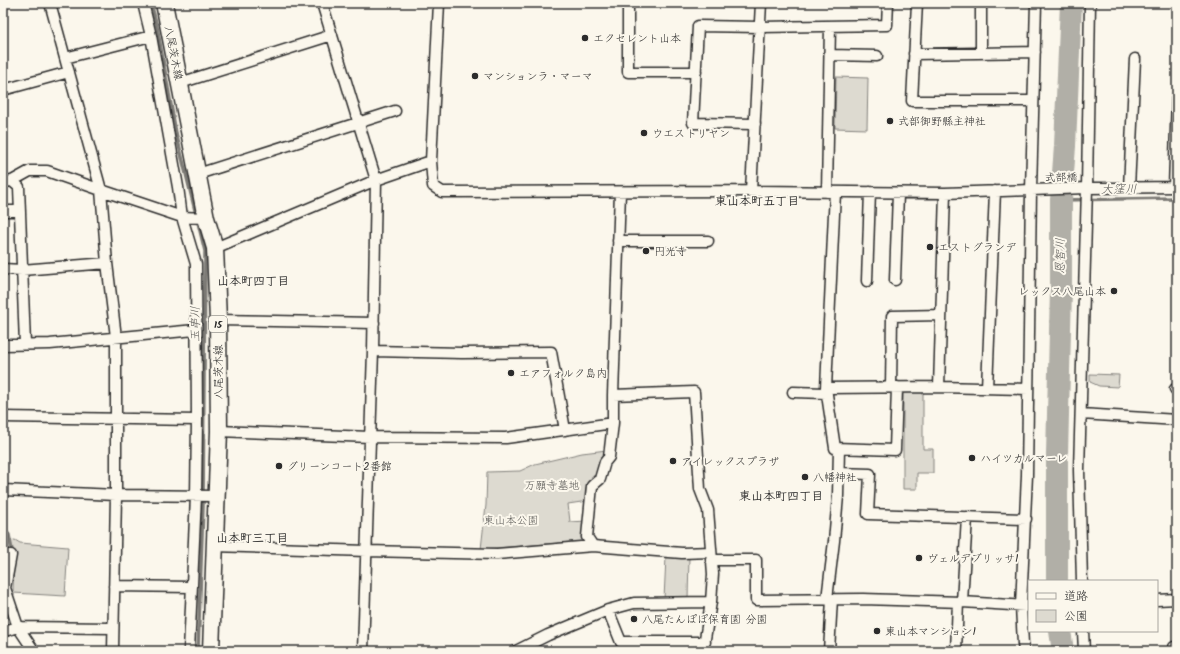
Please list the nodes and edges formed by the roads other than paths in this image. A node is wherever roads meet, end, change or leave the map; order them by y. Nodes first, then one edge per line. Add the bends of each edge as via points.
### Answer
1 (50, 3) edge
2 (144, 3) edge
3 (164, 3) edge
4 (322, 3) edge
5 (439, 3) edge
6 (628, 3) edge
7 (761, 3) edge
8 (888, 3) edge
9 (917, 3) edge
10 (981, 3) edge
11 (1036, 3) edge
12 (1090, 3) edge
13 (830, 26) junction
14 (760, 27) junction
15 (332, 35) junction
16 (151, 36) junction
17 (1035, 52) junction
18 (981, 53) junction
19 (914, 54) junction
20 (830, 55) junction
21 (877, 56) dead end
22 (65, 58) junction
23 (1136, 59) dead end
24 (69, 72) junction
25 (696, 72) junction
26 (180, 83) junction
27 (3, 90) edge
28 (1177, 97) edge
29 (1034, 101) junction
30 (395, 111) dead end
31 (359, 123) junction
32 (755, 124) junction
33 (431, 161) junction
34 (198, 174) junction
35 (376, 180) junction
36 (7, 182) edge
37 (1129, 188) junction
38 (1176, 188) edge
39 (101, 190) junction
40 (1034, 190) junction
41 (751, 191) junction
42 (995, 191) junction
43 (1087, 191) junction
44 (620, 192) junction
45 (831, 192) junction
46 (870, 192) junction
47 (898, 193) junction
48 (945, 193) junction
49 (3, 211) edge
50 (20, 211) junction
51 (182, 217) junction
52 (206, 218) junction
53 (618, 241) junction
54 (708, 241) dead end
55 (215, 248) junction
56 (107, 263) junction
57 (3, 269) edge
58 (22, 270) junction
59 (894, 280) dead end
60 (867, 281) dead end
61 (941, 316) junction
62 (218, 320) junction
63 (374, 323) junction
64 (195, 330) junction
65 (116, 337) junction
66 (25, 344) junction
67 (3, 345) edge
68 (373, 351) junction
69 (894, 386) junction
70 (939, 387) junction
71 (987, 388) junction
72 (1028, 389) junction
73 (826, 390) junction
74 (793, 392) dead end
75 (613, 396) junction
76 (1081, 414) junction
77 (3, 417) edge
78 (116, 418) junction
79 (197, 420) junction
80 (1177, 420) edge
81 (613, 423) junction
82 (565, 430) junction
83 (218, 431) junction
84 (370, 437) junction
85 (839, 448) junction
86 (838, 473) junction
87 (3, 490) edge
88 (116, 495) junction
89 (205, 496) junction
90 (967, 517) junction
91 (1026, 519) junction
92 (214, 546) junction
93 (593, 546) junction
94 (367, 551) junction
95 (3, 555) edge
96 (711, 556) junction
97 (1082, 580) edge
98 (114, 586) junction
99 (192, 587) junction
100 (4, 588) edge
101 (829, 599) junction
102 (1177, 599) edge
103 (1158, 600) edge
104 (711, 602) junction
105 (960, 602) junction
106 (1026, 606) edge
107 (608, 610) junction
108 (18, 627) junction
109 (113, 628) junction
110 (3, 629) edge
111 (1083, 632) edge
112 (704, 646) edge
113 (34, 651) edge
114 (113, 651) edge
115 (189, 651) edge
116 (211, 651) edge
117 (364, 651) edge
118 (516, 651) edge
119 (829, 651) edge
120 (956, 651) edge
121 (1024, 651) edge
122 (1084, 651) edge

1 - 22 street
2 - 16 street
3 - 26 main road, 八尾茨木線 / 15
4 - 15 street
5 - 33 street
6 - 25 street via 628,72
7 - 14 street
8 - 13 street via 887,25
9 - 19 street
10 - 18 street
11 - 17 street
12 - 43 street
13 - 14 street
13 - 20 street
14 - 25 street via 698,26
14 - 32 street
15 - 26 street
15 - 31 street
16 - 22 street
16 - 51 street
17 - 18 street
17 - 29 street
18 - 19 street
19 - 29 street via 912,101
20 - 21 street
20 - 45 street
22 - 24 street
23 - 37 street
24 - 27 street
24 - 39 street
25 - 32 street via 693,123
26 - 34 main road, 八尾茨木線 / 15
28 - 38 street
29 - 40 street
30 - 31 street
31 - 34 street
31 - 35 street
32 - 41 street
33 - 35 street
33 - 44 street, 式部橋 via 433,186 442,192
34 - 52 main road, 八尾茨木線 / 15
35 - 55 street
35 - 63 street
36 - 39 street via 30,171 47,171
36 - 50 street via 19,187
37 - 38 street, 式部橋
37 - 43 street, 式部橋
39 - 51 street
39 - 56 street
40 - 42 street, 式部橋
40 - 43 street, 式部橋
40 - 72 street
41 - 44 street, 式部橋
41 - 45 street, 式部橋
42 - 48 street, 式部橋
42 - 71 street
43 - 76 street
44 - 53 street
45 - 46 street, 式部橋
45 - 73 street
46 - 47 street, 式部橋
46 - 60 street
47 - 48 street, 式部橋
47 - 59 street
48 - 61 street
49 - 50 street
50 - 58 street
51 - 52 street
51 - 64 street via 196,264
52 - 55 main road, 八尾茨木線 / 15
53 - 54 street
53 - 75 street
55 - 62 main road, 八尾茨木線 / 15
56 - 58 street
56 - 65 street
57 - 58 street
58 - 66 street
61 - 69 street via 892,316
61 - 70 street
62 - 63 street
62 - 83 main road, 八尾茨木線 / 15
63 - 68 street
64 - 65 street
64 - 79 street
65 - 66 street
65 - 78 street
66 - 67 street
68 - 82 street via 551,352
68 - 84 street
69 - 70 street
69 - 73 street
69 - 85 street via 895,450
70 - 71 street
71 - 72 street
72 - 91 street
73 - 74 street
73 - 85 street via 835,448
75 - 81 street
75 - 96 street via 694,392 700,489 708,510
76 - 80 street
76 - 97 street via 1079,470
77 - 78 street
78 - 79 street
78 - 88 street
79 - 89 street
81 - 82 street
81 - 93 street via 609,457 600,479 592,486 587,537
82 - 84 street via 506,438
83 - 84 street
83 - 89 main road, 八尾茨木線 / 15
84 - 94 street
85 - 86 street
86 - 90 street via 870,474 868,514
86 - 101 street
87 - 88 street
88 - 89 street
88 - 98 street
89 - 92 main road, 八尾茨木線 / 15
89 - 99 street
90 - 91 street
90 - 105 street
91 - 106 street
92 - 94 street
92 - 116 main road, 八尾茨木線 / 15
93 - 94 street via 497,554
93 - 96 street
94 - 117 street
95 - 100 street via 11,555
96 - 101 street via 756,560 756,600
96 - 104 street
98 - 99 street
98 - 109 street
99 - 115 street
100 - 108 street
101 - 105 street
101 - 119 street
102 - 103 street
104 - 107 street via 634,604
104 - 112 street
105 - 106 street
105 - 120 street
106 - 121 street
107 - 112 street via 621,642
107 - 118 street
108 - 109 street
108 - 110 street
108 - 113 street
109 - 114 street
111 - 122 street

